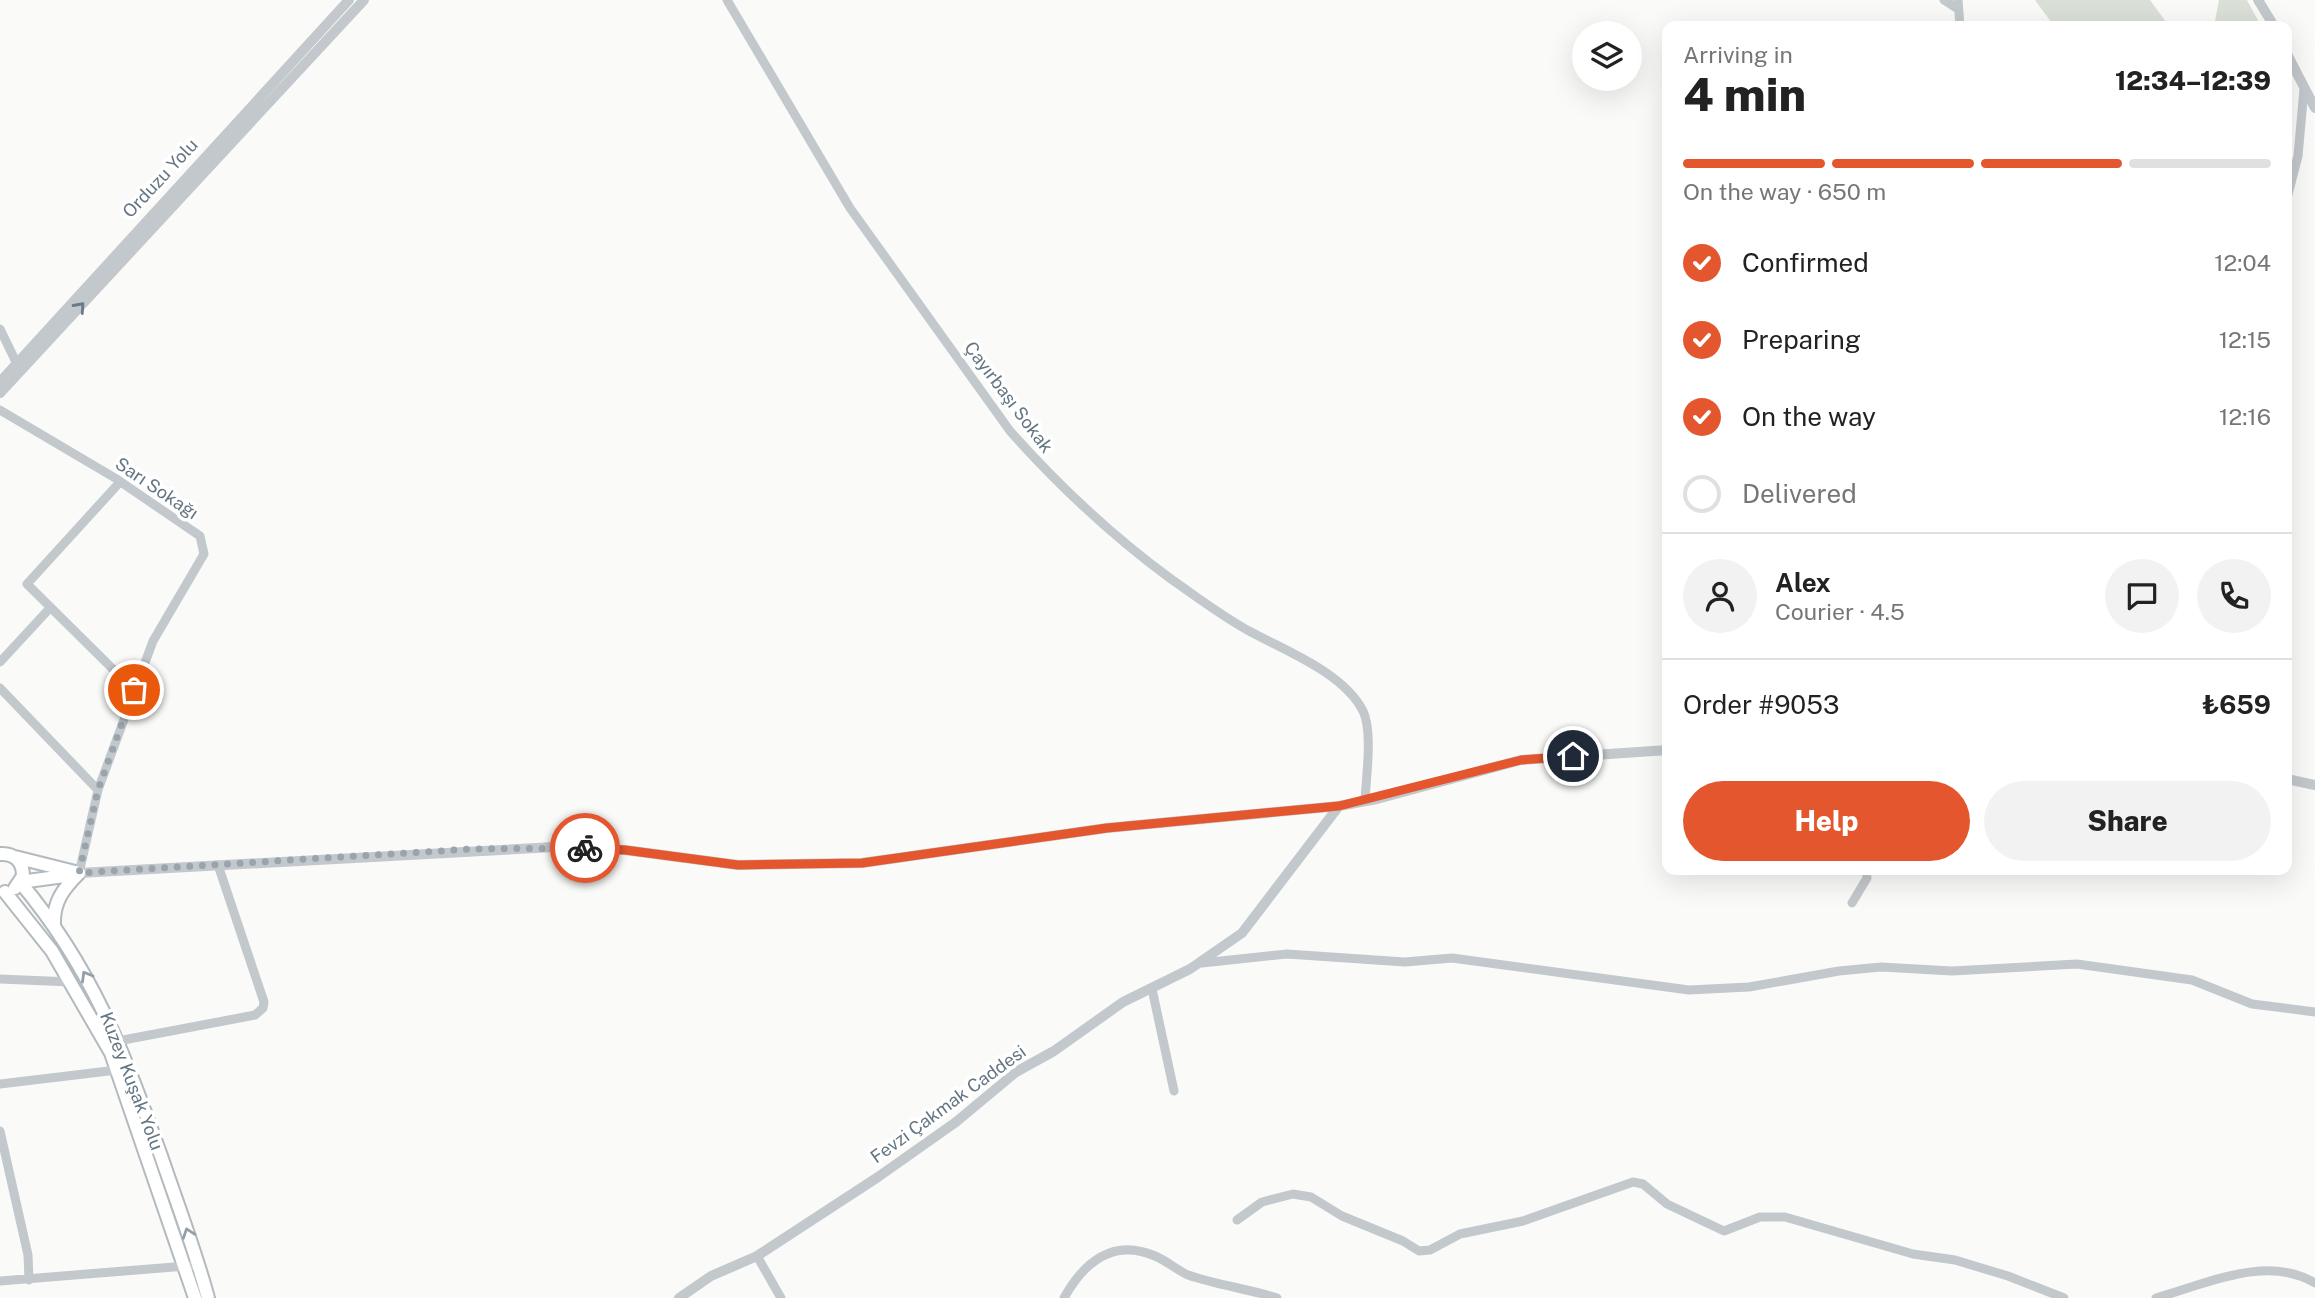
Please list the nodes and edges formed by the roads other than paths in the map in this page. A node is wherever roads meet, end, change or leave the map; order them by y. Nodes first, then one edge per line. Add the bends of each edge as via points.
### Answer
1 (349, 0) edge
2 (363, 0) edge
3 (727, 0) edge
4 (1944, 0) edge
5 (2258, 0) edge
6 (1958, 4) edge
7 (2271, 21) edge
8 (2292, 64) edge
9 (2304, 89) junction
10 (2315, 108) edge
11 (2292, 179) edge
12 (0, 329) edge
13 (16, 362) junction
14 (0, 382) edge
15 (0, 393) edge
16 (0, 410) edge
17 (120, 482) junction
18 (50, 608) junction
19 (0, 663) edge
20 (0, 688) edge
21 (134, 690) junction
22 (1662, 750) edge
23 (2292, 780) edge
24 (2315, 785) edge
25 (98, 790) junction
26 (1365, 801) junction
27 (1339, 806) junction
28 (5, 853) edge
29 (218, 865) junction
30 (79, 873) junction
31 (1867, 875) edge
32 (20, 882) junction
33 (3, 892) edge
34 (1852, 903) dead end
35 (54, 925) junction
36 (1202, 962) junction
37 (0, 979) edge
38 (71, 982) junction
39 (1152, 989) junction
40 (2315, 1012) edge
41 (118, 1041) junction
42 (117, 1070) junction
43 (0, 1084) edge
44 (1174, 1091) dead end
45 (0, 1131) edge
46 (1237, 1220) dead end
47 (757, 1256) junction
48 (193, 1266) junction
49 (29, 1280) junction
50 (0, 1281) edge
51 (2315, 1283) edge
52 (195, 1298) edge
53 (208, 1298) edge
54 (679, 1298) edge
55 (781, 1298) edge
56 (1064, 1298) edge
57 (1278, 1298) edge
58 (2064, 1298) edge
59 (2156, 1298) edge

1 - 13 street, Orduzu Yolu
15 -> 2 street
3 - 26 street, Çayırbaşı Sokak via 850,208 1029,453 1090,514 1169,577 1224,617 1301,657 1356,699 1365,713 1367,732
4 - 6 street
5 - 7 street
8 - 9 street
9 - 10 street
9 - 11 street
12 - 13 street
13 - 14 street, Orduzu Yolu
16 - 17 street, Sarı Sokağı
17 - 18 street via 26,584
17 - 21 street, Sarı Sokağı via 200,536 204,554 153,641
18 - 19 street
18 - 21 street
20 - 25 street
21 - 25 street, Sarı Sokağı
22 - 26 street via 1521,760
23 - 24 street
25 - 30 street, Sarı Sokağı
26 - 27 street
27 - 29 street via 1107,828 862,863 738,865 625,850 554,847
27 - 36 street, Fevzi Çakmak Caddesi via 1242,933
28 - 30 main road
28 - 32 main road via 23,870
29 - 30 street
29 - 41 street via 263,1009 255,1015
30 - 32 main road
30 - 35 main road via 61,893 53,912
31 - 34 street
32 - 33 main road
32 - 35 main road, Kuzey Kuşak Yolu
33 - 38 main road, Kuzey Kuşak Yolu via 33,925
41 -> 35 main road, Kuzey Kuşak Yolu via 87,977
36 - 39 street, Fevzi Çakmak Caddesi
36 - 40 street via 1287,954 1398,962 1452,958 1689,990 1749,987 1881,967 1952,971 2077,964 2192,979 2252,1003
37 - 38 street
38 - 42 main road, Kuzey Kuşak Yolu
39 - 44 street
39 - 47 street, Fevzi Çakmak Caddesi via 1122,1002 1016,1072 916,1151
48 -> 41 main road, Kuzey Kuşak Yolu
42 - 43 street
42 - 48 main road, Kuzey Kuşak Yolu
45 - 49 street via 28,1255
46 - 58 street via 1262,1202 1293,1194 1311,1197 1342,1216 1403,1241 1412,1250 1430,1250 1460,1234 1523,1221 1633,1182 1724,1231 1760,1217 1785,1217 1913,1254 1955,1260
47 - 54 street, Fevzi Çakmak Caddesi via 711,1276
47 - 55 street
48 - 49 street
48 - 52 main road, Kuzey Kuşak Yolu
48 - 53 main road, Kuzey Kuşak Yolu
49 - 50 street
51 - 59 street via 2273,1269
56 - 57 street via 1094,1259 1125,1249 1156,1256 1188,1275

